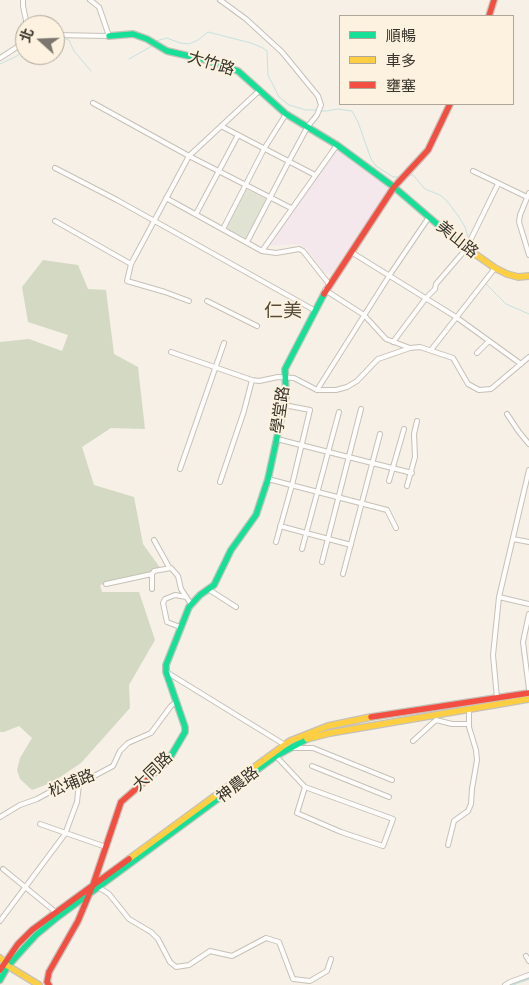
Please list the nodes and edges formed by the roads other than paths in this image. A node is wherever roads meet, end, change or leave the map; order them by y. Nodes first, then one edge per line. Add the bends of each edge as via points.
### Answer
1 (23, 0) edge
2 (90, 0) edge
3 (220, 0) edge
4 (494, 0) edge
5 (25, 15) edge
6 (490, 15) edge
7 (65, 35) edge
8 (109, 36) junction
9 (15, 48) edge
10 (0, 58) edge
11 (260, 90) junction
12 (93, 103) dead end
13 (450, 105) edge
14 (286, 114) junction
15 (222, 126) junction
16 (308, 126) junction
17 (238, 135) junction
18 (337, 145) junction
19 (264, 149) junction
20 (189, 156) junction
21 (288, 161) junction
22 (55, 168) dead end
23 (472, 171) dead end
24 (219, 172) junction
25 (315, 175) junction
26 (498, 184) junction
27 (245, 185) junction
28 (394, 186) junction
29 (528, 195) edge
30 (270, 197) junction
31 (166, 198) junction
32 (292, 208) junction
33 (196, 214) junction
34 (429, 217) junction
35 (56, 221) dead end
36 (154, 221) junction
37 (223, 229) junction
38 (247, 242) junction
39 (466, 249) junction
40 (262, 251) junction
41 (350, 252) junction
42 (529, 255) edge
43 (131, 264) junction
44 (495, 268) junction
45 (389, 276) junction
46 (529, 276) edge
47 (327, 287) junction
48 (426, 298) junction
49 (189, 301) dead end
50 (207, 301) dead end
51 (314, 310) junction
52 (364, 315) junction
53 (456, 317) junction
54 (257, 326) dead end
55 (489, 341) junction
56 (393, 342) junction
57 (224, 343) dead end
58 (410, 348) junction
59 (431, 350) junction
60 (171, 352) dead end
61 (477, 353) dead end
62 (529, 358) edge
63 (521, 364) junction
64 (215, 368) junction
65 (285, 378) junction
66 (252, 380) junction
67 (317, 390) junction
68 (284, 404) junction
69 (361, 409) dead end
70 (340, 412) dead end
71 (507, 414) dead end
72 (417, 421) dead end
73 (404, 429) dead end
74 (380, 434) dead end
75 (277, 439) junction
76 (529, 444) edge
77 (302, 445) junction
78 (329, 452) junction
79 (348, 457) junction
80 (372, 463) junction
81 (393, 468) junction
82 (180, 470) dead end
83 (529, 470) edge
84 (412, 473) junction
85 (268, 479) junction
86 (389, 481) dead end
87 (220, 482) dead end
88 (292, 485) junction
89 (407, 486) dead end
90 (317, 492) junction
91 (339, 497) junction
92 (363, 503) junction
93 (280, 526) junction
94 (396, 528) dead end
95 (306, 533) junction
96 (513, 538) junction
97 (328, 539) junction
98 (154, 540) dead end
99 (276, 542) dead end
100 (529, 542) edge
101 (351, 545) junction
102 (302, 549) dead end
103 (322, 562) dead end
104 (169, 567) junction
105 (152, 574) junction
106 (343, 574) dead end
107 (106, 584) dead end
108 (152, 588) dead end
109 (208, 589) junction
110 (186, 597) junction
111 (499, 597) junction
112 (191, 604) junction
113 (529, 604) edge
114 (236, 608) dead end
115 (529, 614) edge
116 (180, 627) junction
117 (166, 672) junction
118 (529, 689) edge
119 (529, 694) edge
120 (529, 699) edge
121 (177, 701) junction
122 (498, 702) junction
123 (469, 709) junction
124 (469, 724) junction
125 (413, 741) dead end
126 (287, 746) junction
127 (275, 754) junction
128 (312, 766) dead end
129 (392, 780) dead end
130 (79, 784) junction
131 (305, 787) junction
132 (389, 797) dead end
133 (0, 817) edge
134 (40, 824) dead end
135 (65, 834) junction
136 (448, 845) dead end
137 (106, 847) junction
138 (3, 869) dead end
139 (25, 887) junction
140 (96, 887) junction
141 (88, 896) junction
142 (57, 913) junction
143 (0, 921) edge
144 (526, 956) dead end
145 (331, 959) dead end
146 (529, 961) edge
147 (4, 962) edge
148 (0, 970) edge
149 (529, 976) edge
150 (0, 980) edge
151 (39, 985) edge
152 (48, 985) edge
153 (505, 985) edge

1 - 5 street
2 - 8 street via 99,7
3 - 16 street via 282,52 318,96 320,109
4 - 6 street
7 - 8 street, 大竹路
8 - 11 street, 大竹路 via 133,34 167,52 231,68
9 - 10 street
11 - 14 street, 大竹路
11 - 15 street
12 - 20 street
13 - 28 street, 學堂路 via 428,150
14 - 16 street, 大竹路
14 - 19 street
15 - 17 street
15 - 20 street
16 - 18 street, 大竹路
16 - 21 street
17 - 19 street
17 - 24 street
18 - 25 street
18 - 28 street, 大竹路
19 - 21 street
19 - 27 street
20 - 24 street
20 - 31 street
21 - 25 street
21 - 30 street
22 - 36 street
23 - 26 street
24 - 27 street
24 - 33 street
25 - 32 street
26 - 29 street
26 - 39 street
27 - 30 street
27 - 37 street
28 - 34 street, 美山路
28 - 41 street, 學堂路
29 - 42 street via 519,222
30 - 32 street
30 - 38 street
31 - 33 street
31 - 36 street
32 - 40 street
33 - 37 street
34 - 39 street, 美山路
34 - 45 street
35 - 43 street
36 - 43 street
36 - 51 street
37 - 38 street
38 - 40 street
39 - 44 street, 美山路
39 - 48 street
40 - 47 street via 303,251
41 - 45 street
41 - 47 street, 學堂路
43 - 49 street via 127,281
44 - 46 street, 美山路 via 518,277
44 - 53 street
45 - 48 street
45 - 52 street
47 - 51 street, 學堂路
47 - 52 street
48 - 53 street
48 - 56 street
50 - 54 street
51 - 65 street, 學堂路 via 285,368
52 - 56 street via 386,339
52 - 67 street
53 - 55 street
53 - 59 street
55 - 61 street
55 - 63 street
56 - 58 street
57 - 64 street
58 - 59 street
58 - 67 street via 378,360 348,387
59 - 63 street via 453,358 468,384 479,390 491,389
60 - 64 street
62 - 63 street
64 - 66 street
64 - 82 street
65 - 66 street
65 - 67 street via 294,378
65 - 68 street, 學堂路
66 - 87 street
68 - 75 street, 學堂路
68 - 77 street via 310,410
69 - 79 street
70 - 78 street
71 - 76 street
72 - 84 street
73 - 81 street
74 - 80 street
75 - 77 street
75 - 85 street, 學堂路
77 - 78 street
77 - 88 street
78 - 79 street
78 - 90 street
79 - 80 street
79 - 91 street
80 - 81 street
80 - 92 street
81 - 84 street
81 - 86 street
83 - 96 street
84 - 89 street
85 - 88 street
85 - 109 street, 學堂路 via 253,520 218,579
88 - 90 street
88 - 93 street
90 - 91 street
90 - 95 street
91 - 92 street
91 - 97 street
92 - 94 street via 387,510
92 - 101 street
93 - 95 street
93 - 99 street
95 - 97 street
95 - 102 street
96 - 100 street
96 - 111 street
97 - 101 street
97 - 103 street
98 - 104 street
101 - 106 street
104 - 105 street
104 - 110 street via 178,576
105 - 107 street
105 - 108 street
109 - 112 street
109 - 114 street
110 - 112 street
110 - 116 street via 175,595 164,603 167,622
111 - 113 street
111 - 122 street via 493,655
112 - 116 street
115 - 118 street via 523,642
116 - 117 street
117 - 121 street, 大同路
117 - 126 street
119 - 122 street, 神農路
120 - 122 street, 神農路
121 - 130 street, 松埔路 via 151,733 120,751 113,766
121 - 137 street, 大同路 via 185,727 180,742 171,758 121,802
122 - 123 street, 神農路
122 - 126 street, 神農路 via 387,713 328,726 307,733
123 - 124 street
123 - 126 street, 神農路 via 330,733
124 - 125 street via 436,720
124 - 136 street via 477,760 470,806 454,821
126 - 127 street, 神農路
126 - 129 street via 313,748
127 - 131 street
127 - 140 street, 神農路
128 - 132 street
130 - 133 street, 松埔路 via 59,787
130 - 135 street via 77,802
131 - 131 street via 393,820 383,846 297,813
134 - 135 street
135 - 137 street
135 - 139 street
137 - 140 street, 大同路
138 - 139 street
139 - 142 street
139 - 143 street
140 - 141 street, 神農路
140 - 142 street, 神農路
140 - 145 street via 108,894 129,919 154,935 176,967 189,965 210,950 232,956 266,938 279,942 293,979 310,981 327,970
141 - 142 street, 神農路
141 - 152 street via 78,921 49,972
142 - 147 street, 神農路
144 - 146 street
147 - 148 street, 神農路
147 - 150 street, 神農路
147 - 151 street
149 - 153 street

